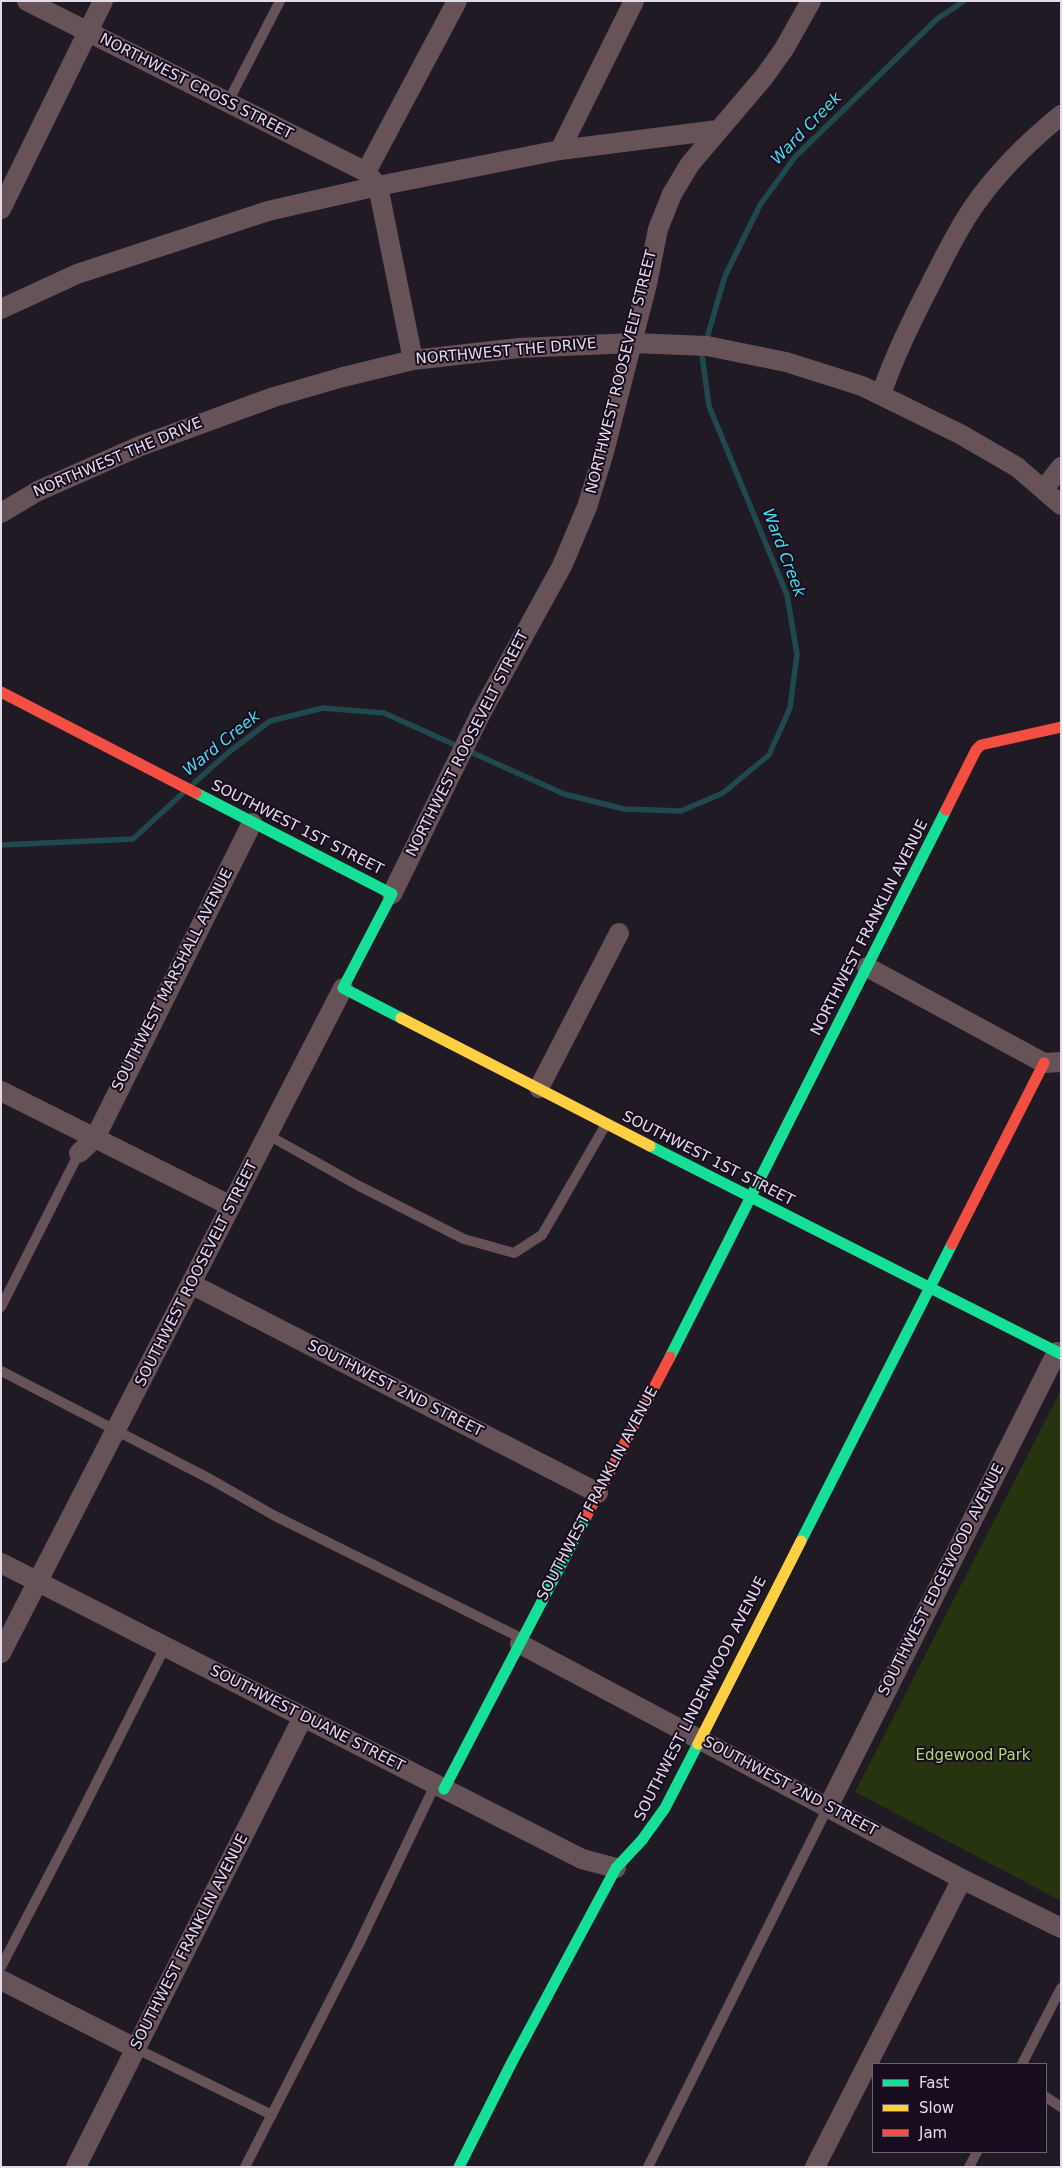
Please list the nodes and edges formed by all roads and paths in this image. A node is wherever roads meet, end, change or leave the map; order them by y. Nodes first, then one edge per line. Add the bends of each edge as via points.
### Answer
1 (27, 1) edge
2 (104, 1) edge
3 (280, 1) edge
4 (457, 1) edge
5 (634, 1) edge
6 (810, 1) edge
7 (87, 32) junction
8 (228, 102) junction
9 (1061, 114) edge
10 (718, 130) junction
11 (560, 150) junction
12 (372, 179) junction
13 (1, 209) edge
14 (1, 309) edge
15 (632, 343) junction
16 (413, 360) junction
17 (881, 395) junction
18 (1061, 467) edge
19 (1044, 489) junction
20 (1061, 504) edge
21 (1, 513) edge
22 (1, 692) edge
23 (1061, 727) edge
24 (252, 823) junction
25 (392, 894) junction
26 (620, 932) dead end
27 (867, 967) junction
28 (343, 988) junction
29 (1053, 1062) edge
30 (539, 1088) junction
31 (1, 1091) edge
32 (607, 1123) junction
33 (268, 1135) junction
34 (95, 1138) junction
35 (79, 1152) joint
36 (750, 1198) junction
37 (231, 1206) junction
38 (191, 1284) junction
39 (930, 1288) junction
40 (1, 1307) edge
41 (1059, 1353) edge
42 (1, 1371) edge
43 (116, 1429) junction
44 (598, 1493) junction
45 (1, 1563) edge
46 (38, 1582) junction
47 (521, 1641) junction
48 (165, 1647) junction
49 (1, 1653) edge
50 (303, 1717) junction
51 (699, 1739) junction
52 (440, 1787) junction
53 (828, 1807) junction
54 (616, 1868) junction
55 (962, 1878) junction
56 (1061, 1928) edge
57 (1, 1967) edge
58 (1, 1980) edge
59 (1061, 1988) edge
60 (136, 2049) junction
61 (1023, 2063) edge
62 (1047, 2098) edge
63 (1061, 2107) edge
64 (272, 2115) junction
65 (976, 2153) edge
66 (817, 2166) edge
67 (76, 2167) edge
68 (245, 2167) edge
69 (459, 2167) edge
70 (648, 2167) edge
71 (969, 2167) edge

1 - 7 street, NORTHWEST CROSS STREET
2 - 7 street
3 - 8 lane
4 - 12 street
5 - 11 street
6 - 10 street, NORTHWEST ROOSEVELT STREET via 784,49
7 - 8 street, NORTHWEST CROSS STREET
7 - 13 street
8 - 12 street, NORTHWEST CROSS STREET
9 - 17 street via 1019,152 973,207 908,328
10 - 11 street
10 - 15 street, NORTHWEST ROOSEVELT STREET via 690,164 672,194 658,229
11 - 12 street
12 - 14 street via 77,274
12 - 16 street
15 - 16 street, NORTHWEST THE DRIVE via 518,348
15 - 17 street, NORTHWEST THE DRIVE via 706,346 751,354 821,372
15 - 25 street, NORTHWEST ROOSEVELT STREET via 604,452 587,506 562,566 481,713
16 - 21 street, NORTHWEST THE DRIVE via 274,397 206,420 38,492
17 - 19 street, NORTHWEST THE DRIVE via 977,443 1017,467
18 - 19 street
19 - 20 street, NORTHWEST THE DRIVE
22 - 24 street, SOUTHWEST 1ST STREET
23 - 27 street, NORTHWEST FRANKLIN AVENUE via 982,745 976,750
24 - 25 street, SOUTHWEST 1ST STREET
24 - 34 street, SOUTHWEST MARSHALL AVENUE
25 - 28 street, SOUTHWEST ROOSEVELT STREET
26 - 30 street
27 - 29 street
27 - 36 street, NORTHWEST FRANKLIN AVENUE
28 - 30 street, SOUTHWEST 1ST STREET
28 - 33 street, SOUTHWEST ROOSEVELT STREET
29 - 39 street, SOUTHWEST LINDENWOOD AVENUE
30 - 32 street, SOUTHWEST 1ST STREET
31 - 34 street
32 - 33 lane via 542,1236 514,1254 464,1239 358,1186
32 - 36 street, SOUTHWEST 1ST STREET
33 - 37 street, SOUTHWEST ROOSEVELT STREET
34 - 35 street
34 - 37 street
35 - 40 lane
36 - 39 street, SOUTHWEST 1ST STREET
36 - 44 street, SOUTHWEST FRANKLIN AVENUE
37 - 38 street, SOUTHWEST ROOSEVELT STREET
38 - 43 street, SOUTHWEST ROOSEVELT STREET
38 - 44 street, SOUTHWEST 2ND STREET
39 - 41 street, SOUTHWEST 1ST STREET
39 - 51 street, SOUTHWEST LINDENWOOD AVENUE
41 - 53 street, SOUTHWEST EDGEWOOD AVENUE
42 - 43 lane
43 - 46 street, SOUTHWEST ROOSEVELT STREET
43 - 47 lane via 275,1516
44 - 47 street, SOUTHWEST FRANKLIN AVENUE
45 - 46 street, SOUTHWEST DUANE STREET
46 - 48 street, SOUTHWEST DUANE STREET
46 - 49 street, SOUTHWEST ROOSEVELT STREET
47 - 51 street, SOUTHWEST 2ND STREET
47 - 52 street, SOUTHWEST FRANKLIN AVENUE
48 - 50 street, SOUTHWEST DUANE STREET
48 - 57 lane
50 - 52 street, SOUTHWEST DUANE STREET
50 - 60 street, SOUTHWEST FRANKLIN AVENUE
51 - 53 street, SOUTHWEST 2ND STREET
51 - 54 street, SOUTHWEST LINDENWOOD AVENUE via 665,1808 647,1835
52 - 54 street, SOUTHWEST DUANE STREET via 582,1860
52 - 64 lane
53 - 55 street, SOUTHWEST 2ND STREET
53 - 70 lane
54 - 69 street, SOUTHWEST LINDENWOOD AVENUE
55 - 56 street, SOUTHWEST 2ND STREET
55 - 66 street
58 - 60 street
59 - 61 lane
60 - 64 lane
60 - 67 street, SOUTHWEST FRANKLIN AVENUE
62 - 63 lane
64 - 68 lane
65 - 71 lane

